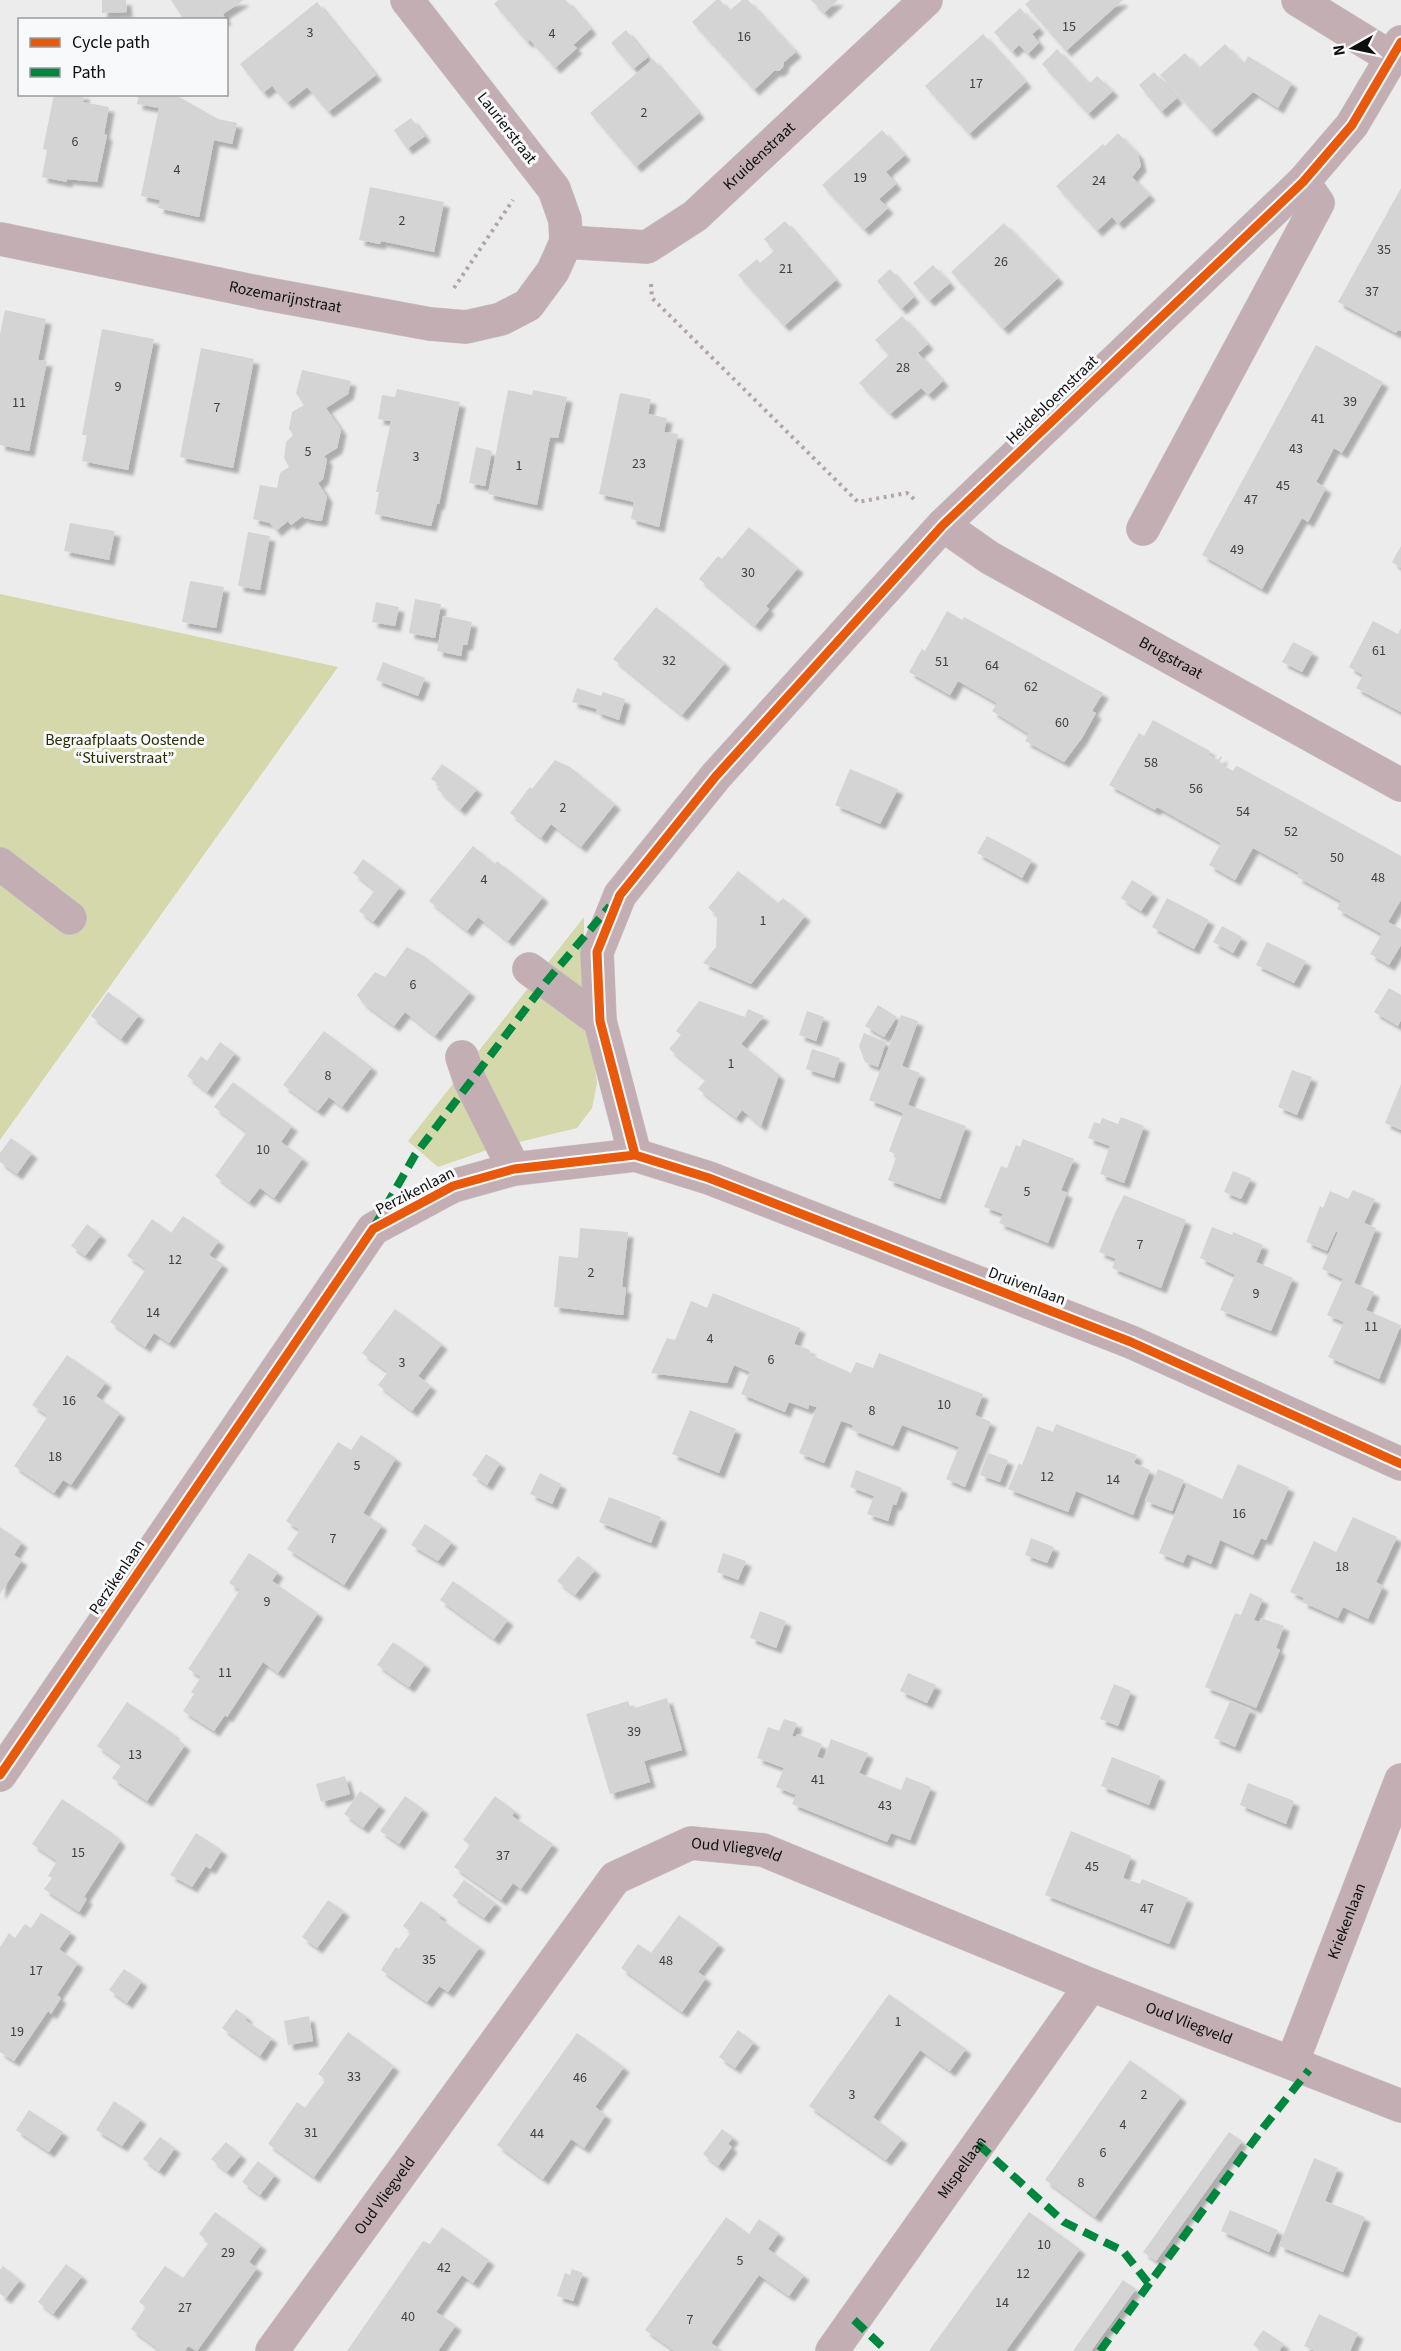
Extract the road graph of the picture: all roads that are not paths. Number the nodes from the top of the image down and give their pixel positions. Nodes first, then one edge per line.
1 (407, 0) edge
2 (926, 0) edge
3 (1298, 0) edge
4 (1397, 50) edge
5 (1303, 182) junction
6 (0, 239) edge
7 (559, 257) junction
8 (943, 525) junction
9 (1143, 529) dead end
10 (1401, 785) edge
11 (0, 864) edge
12 (70, 918) dead end
13 (529, 969) dead end
14 (600, 1021) junction
15 (462, 1057) dead end
16 (635, 1155) junction
17 (513, 1169) junction
18 (1401, 1464) edge
19 (0, 1774) edge
20 (1401, 1780) edge
21 (1091, 1985) junction
22 (1292, 2063) junction
23 (1401, 2106) edge
24 (272, 2351) edge
25 (832, 2351) edge

1 - 7 street, Laurierstraat
2 - 7 street, Kruidenstraat
3 - 4 street
4 - 5 street, Heidebloemstraat
5 - 8 street, Heidebloemstraat
5 - 9 street
6 - 7 street, Rozemarijnstraat
8 - 10 street, Brugstraat
8 - 14 street, Heidebloemstraat
11 - 12 street
13 - 14 street
14 - 16 street
15 - 17 street
16 - 17 street, Perzikenlaan
16 - 18 street, Druivenlaan
17 - 19 street, Perzikenlaan
20 - 22 street, Kriekenlaan
21 - 22 street, Oud Vliegveld
21 - 24 street, Oud Vliegveld
21 - 25 street, Mispellaan
22 - 23 street, Oud Vliegveld

